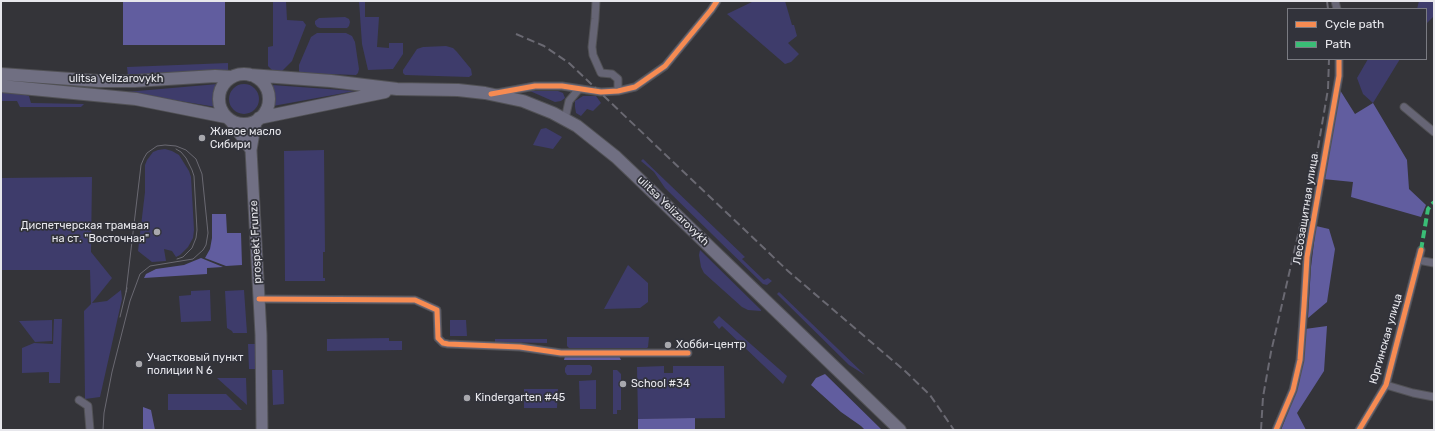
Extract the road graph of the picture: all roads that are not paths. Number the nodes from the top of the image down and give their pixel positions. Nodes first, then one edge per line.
1 (596, 1) edge
2 (717, 1) edge
3 (1339, 60) edge
4 (1, 74) edge
5 (250, 75) junction
6 (232, 77) junction
7 (1, 86) edge
8 (397, 89) junction
9 (579, 89) junction
10 (618, 91) junction
11 (491, 94) junction
12 (1404, 107) dead end
13 (228, 118) junction
14 (258, 119) junction
15 (565, 119) junction
16 (1434, 132) edge
17 (251, 150) junction
18 (1421, 250) dead end
19 (1418, 260) junction
20 (1434, 263) edge
21 (259, 299) junction
22 (688, 353) dead end
23 (1386, 385) junction
24 (1434, 397) edge
25 (79, 400) dead end
26 (90, 430) edge
27 (262, 430) edge
28 (900, 430) edge
29 (1276, 430) edge
30 (1359, 430) edge

1 - 10 street
2 - 10 street
3 - 29 street, Лесозащитная улица
4 - 6 main road, ulitsa Yelizarovykh
5 - 6 main road
5 - 8 main road, ulitsa Yelizarovykh
5 - 14 main road
6 - 13 main road
7 - 13 main road, ulitsa Yelizarovykh
8 - 11 main road, ulitsa Yelizarovykh
8 - 14 main road, ulitsa Yelizarovykh
9 - 10 street
9 - 11 street
9 - 15 street
11 - 15 main road, ulitsa Yelizarovykh
12 - 16 street
13 - 14 main road
13 - 17 main road
14 - 17 main road, prospekt Frunze
15 - 28 main road, ulitsa Yelizarovykh
17 - 21 main road, prospekt Frunze
18 - 19 street, Юргинская улица
19 - 20 street
19 - 23 street, Юргинская улица
21 - 22 street
21 - 27 main road, prospekt Frunze
23 - 24 street
23 - 30 street, Юргинская улица
25 - 26 street

